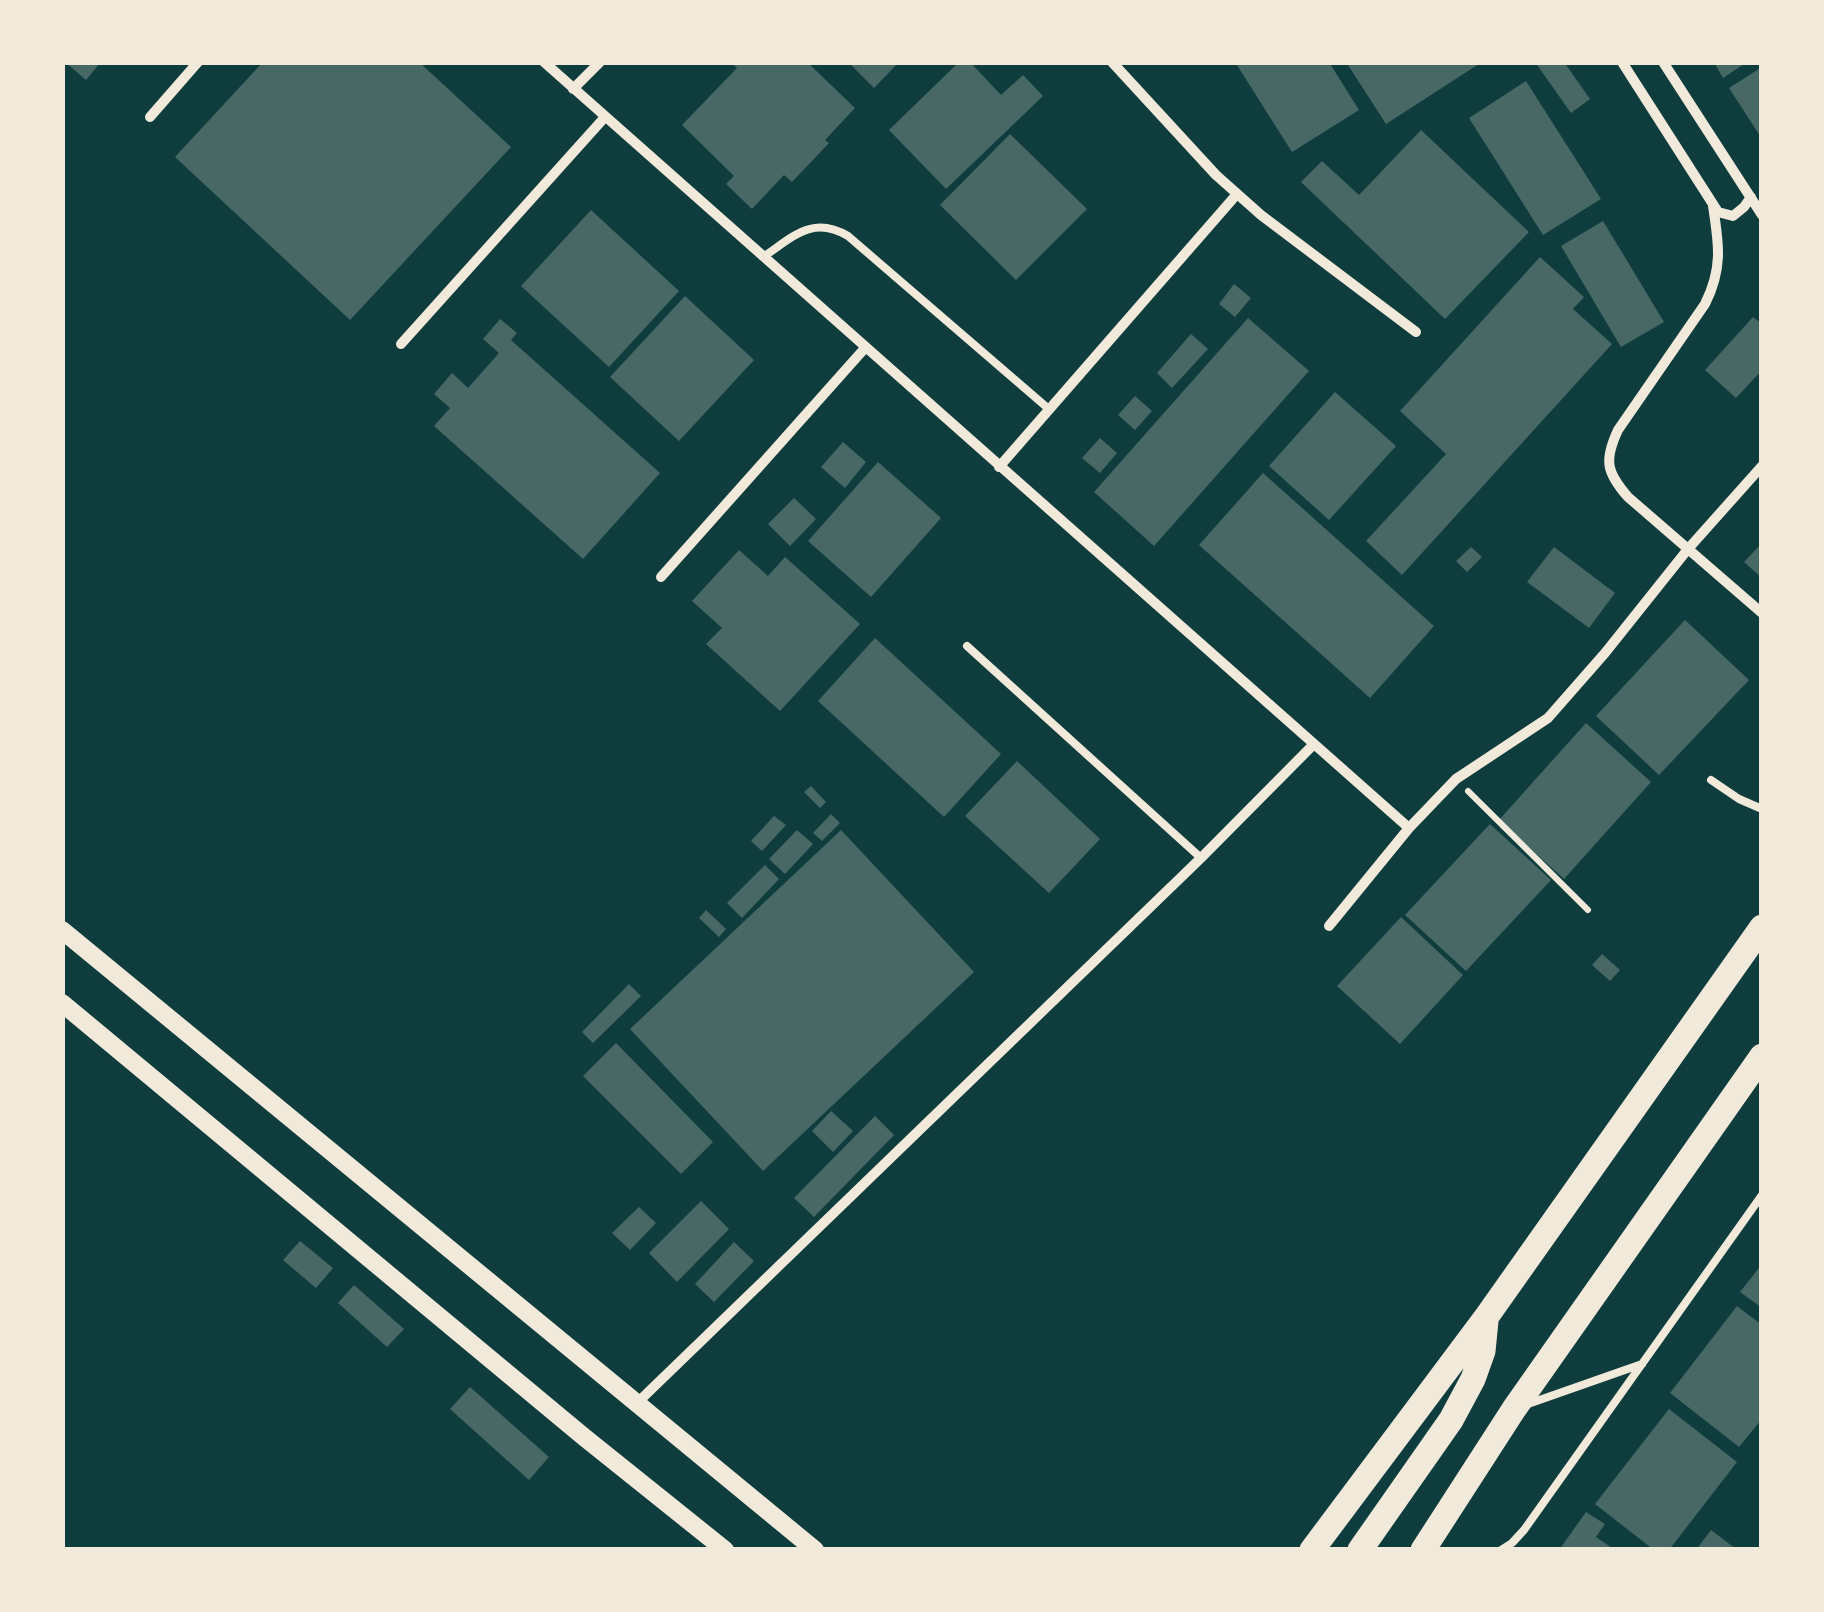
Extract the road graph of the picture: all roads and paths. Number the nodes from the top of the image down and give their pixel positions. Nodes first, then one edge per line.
1 (198, 62) edge
2 (544, 62) edge
3 (600, 62) edge
4 (1112, 62) edge
5 (1622, 62) edge
6 (1663, 62) edge
7 (573, 89) junction
8 (150, 117) dead end
9 (605, 117) junction
10 (1238, 194) junction
11 (1751, 197) junction
12 (1712, 206) junction
13 (1762, 215) edge
14 (763, 256) junction
15 (1416, 332) dead end
16 (401, 344) dead end
17 (865, 348) junction
18 (1050, 410) junction
19 (1762, 466) edge
20 (1000, 467) junction
21 (1688, 549) junction
22 (661, 576) dead end
23 (1762, 613) edge
24 (968, 646) dead end
25 (1313, 744) junction
26 (1456, 780) junction
27 (1712, 780) dead end
28 (1762, 809) edge
29 (1409, 828) junction
30 (1202, 858) junction
31 (1588, 910) dead end
32 (1329, 926) dead end
33 (1762, 927) edge
34 (62, 930) edge
35 (62, 1003) edge
36 (1762, 1056) edge
37 (1762, 1195) edge
38 (1487, 1316) junction
39 (1644, 1364) junction
40 (636, 1404) junction
41 (1514, 1408) junction
42 (725, 1550) edge
43 (815, 1550) edge
44 (1312, 1550) edge
45 (1360, 1550) edge
46 (1423, 1550) edge
47 (1502, 1550) edge

1 - 8 street
2 - 7 street
3 - 7 street
4 - 10 street
5 - 12 street
6 - 11 street
7 - 9 street
9 - 14 street
9 - 16 street
10 - 15 street
10 - 18 street
11 - 12 street
11 - 13 street
12 - 21 street
14 - 17 street
14 - 18 lane
17 - 20 street
17 - 22 street
18 - 20 street
19 - 21 street
20 - 25 street
21 - 23 street
21 - 26 street
24 - 30 lane
25 - 29 street
25 - 30 street
26 - 29 street
26 - 31 path
27 - 28 lane
29 - 32 street
30 - 40 street
33 - 38 main road
34 - 40 street
35 - 42 street
36 - 41 main road
37 - 39 lane
38 - 44 main road
38 - 45 main road
39 - 41 lane
39 - 47 lane
40 - 43 street
41 - 46 main road

